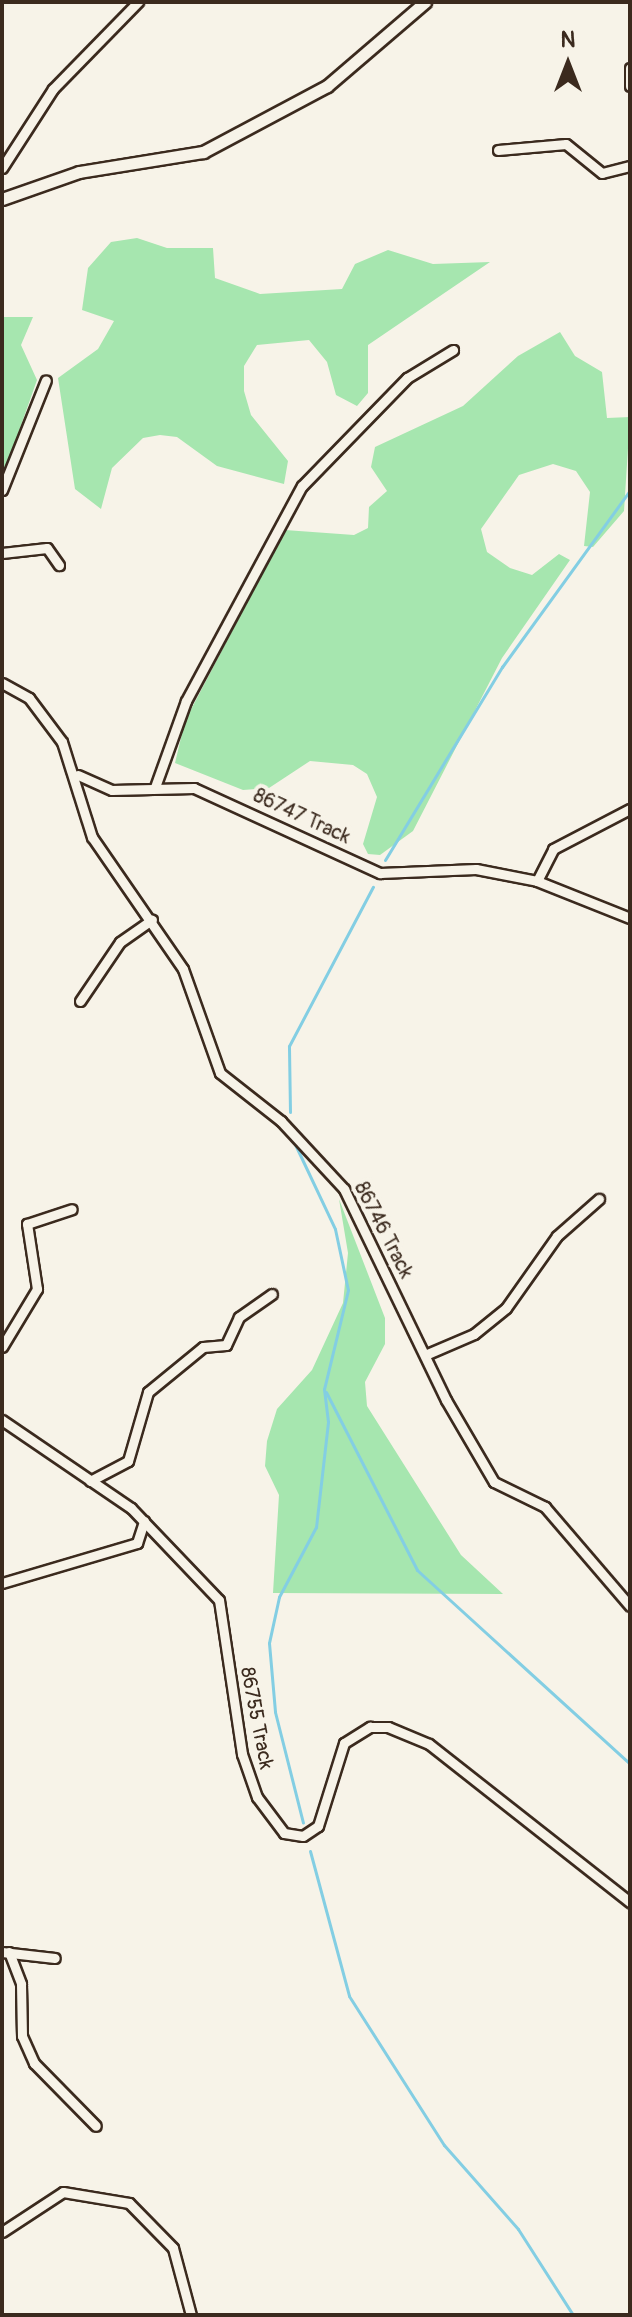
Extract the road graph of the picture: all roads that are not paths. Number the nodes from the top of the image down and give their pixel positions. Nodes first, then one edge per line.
1 (138, 2) edge
2 (425, 2) edge
3 (630, 68) edge
4 (630, 86) edge
5 (498, 150) dead end
6 (630, 166) edge
7 (2, 168) edge
8 (2, 199) edge
9 (453, 350) dead end
10 (46, 380) dead end
11 (2, 490) edge
12 (2, 553) edge
13 (59, 565) dead end
14 (2, 683) edge
15 (78, 775) junction
16 (155, 787) junction
17 (630, 809) edge
18 (537, 881) junction
19 (630, 918) edge
20 (152, 920) junction
21 (80, 1001) dead end
22 (599, 1199) dead end
23 (72, 1209) dead end
24 (272, 1294) dead end
25 (2, 1347) edge
26 (425, 1355) junction
27 (2, 1420) edge
28 (90, 1481) junction
29 (144, 1521) junction
30 (2, 1583) edge
31 (630, 1606) edge
32 (630, 1902) edge
33 (6, 1952) edge
34 (55, 1958) dead end
35 (96, 2126) dead end
36 (2, 2232) edge
37 (191, 2315) edge

1 - 7 street
2 - 8 street
3 - 4 street
5 - 6 street
9 - 16 street
10 - 11 street
12 - 13 street
14 - 15 street
15 - 16 street, 86747 Track
15 - 20 street, 86746 Track
16 - 18 street, 86747 Track
17 - 18 street
18 - 19 street, 86747 Track
20 - 21 street
20 - 26 street, 86746 Track
22 - 26 street
23 - 25 street
24 - 28 street
26 - 31 street, 86746 Track
27 - 28 street, 86755 Track
28 - 29 street, 86755 Track
29 - 30 street
29 - 32 street, 86755 Track
33 - 34 street
33 - 35 street
36 - 37 street

